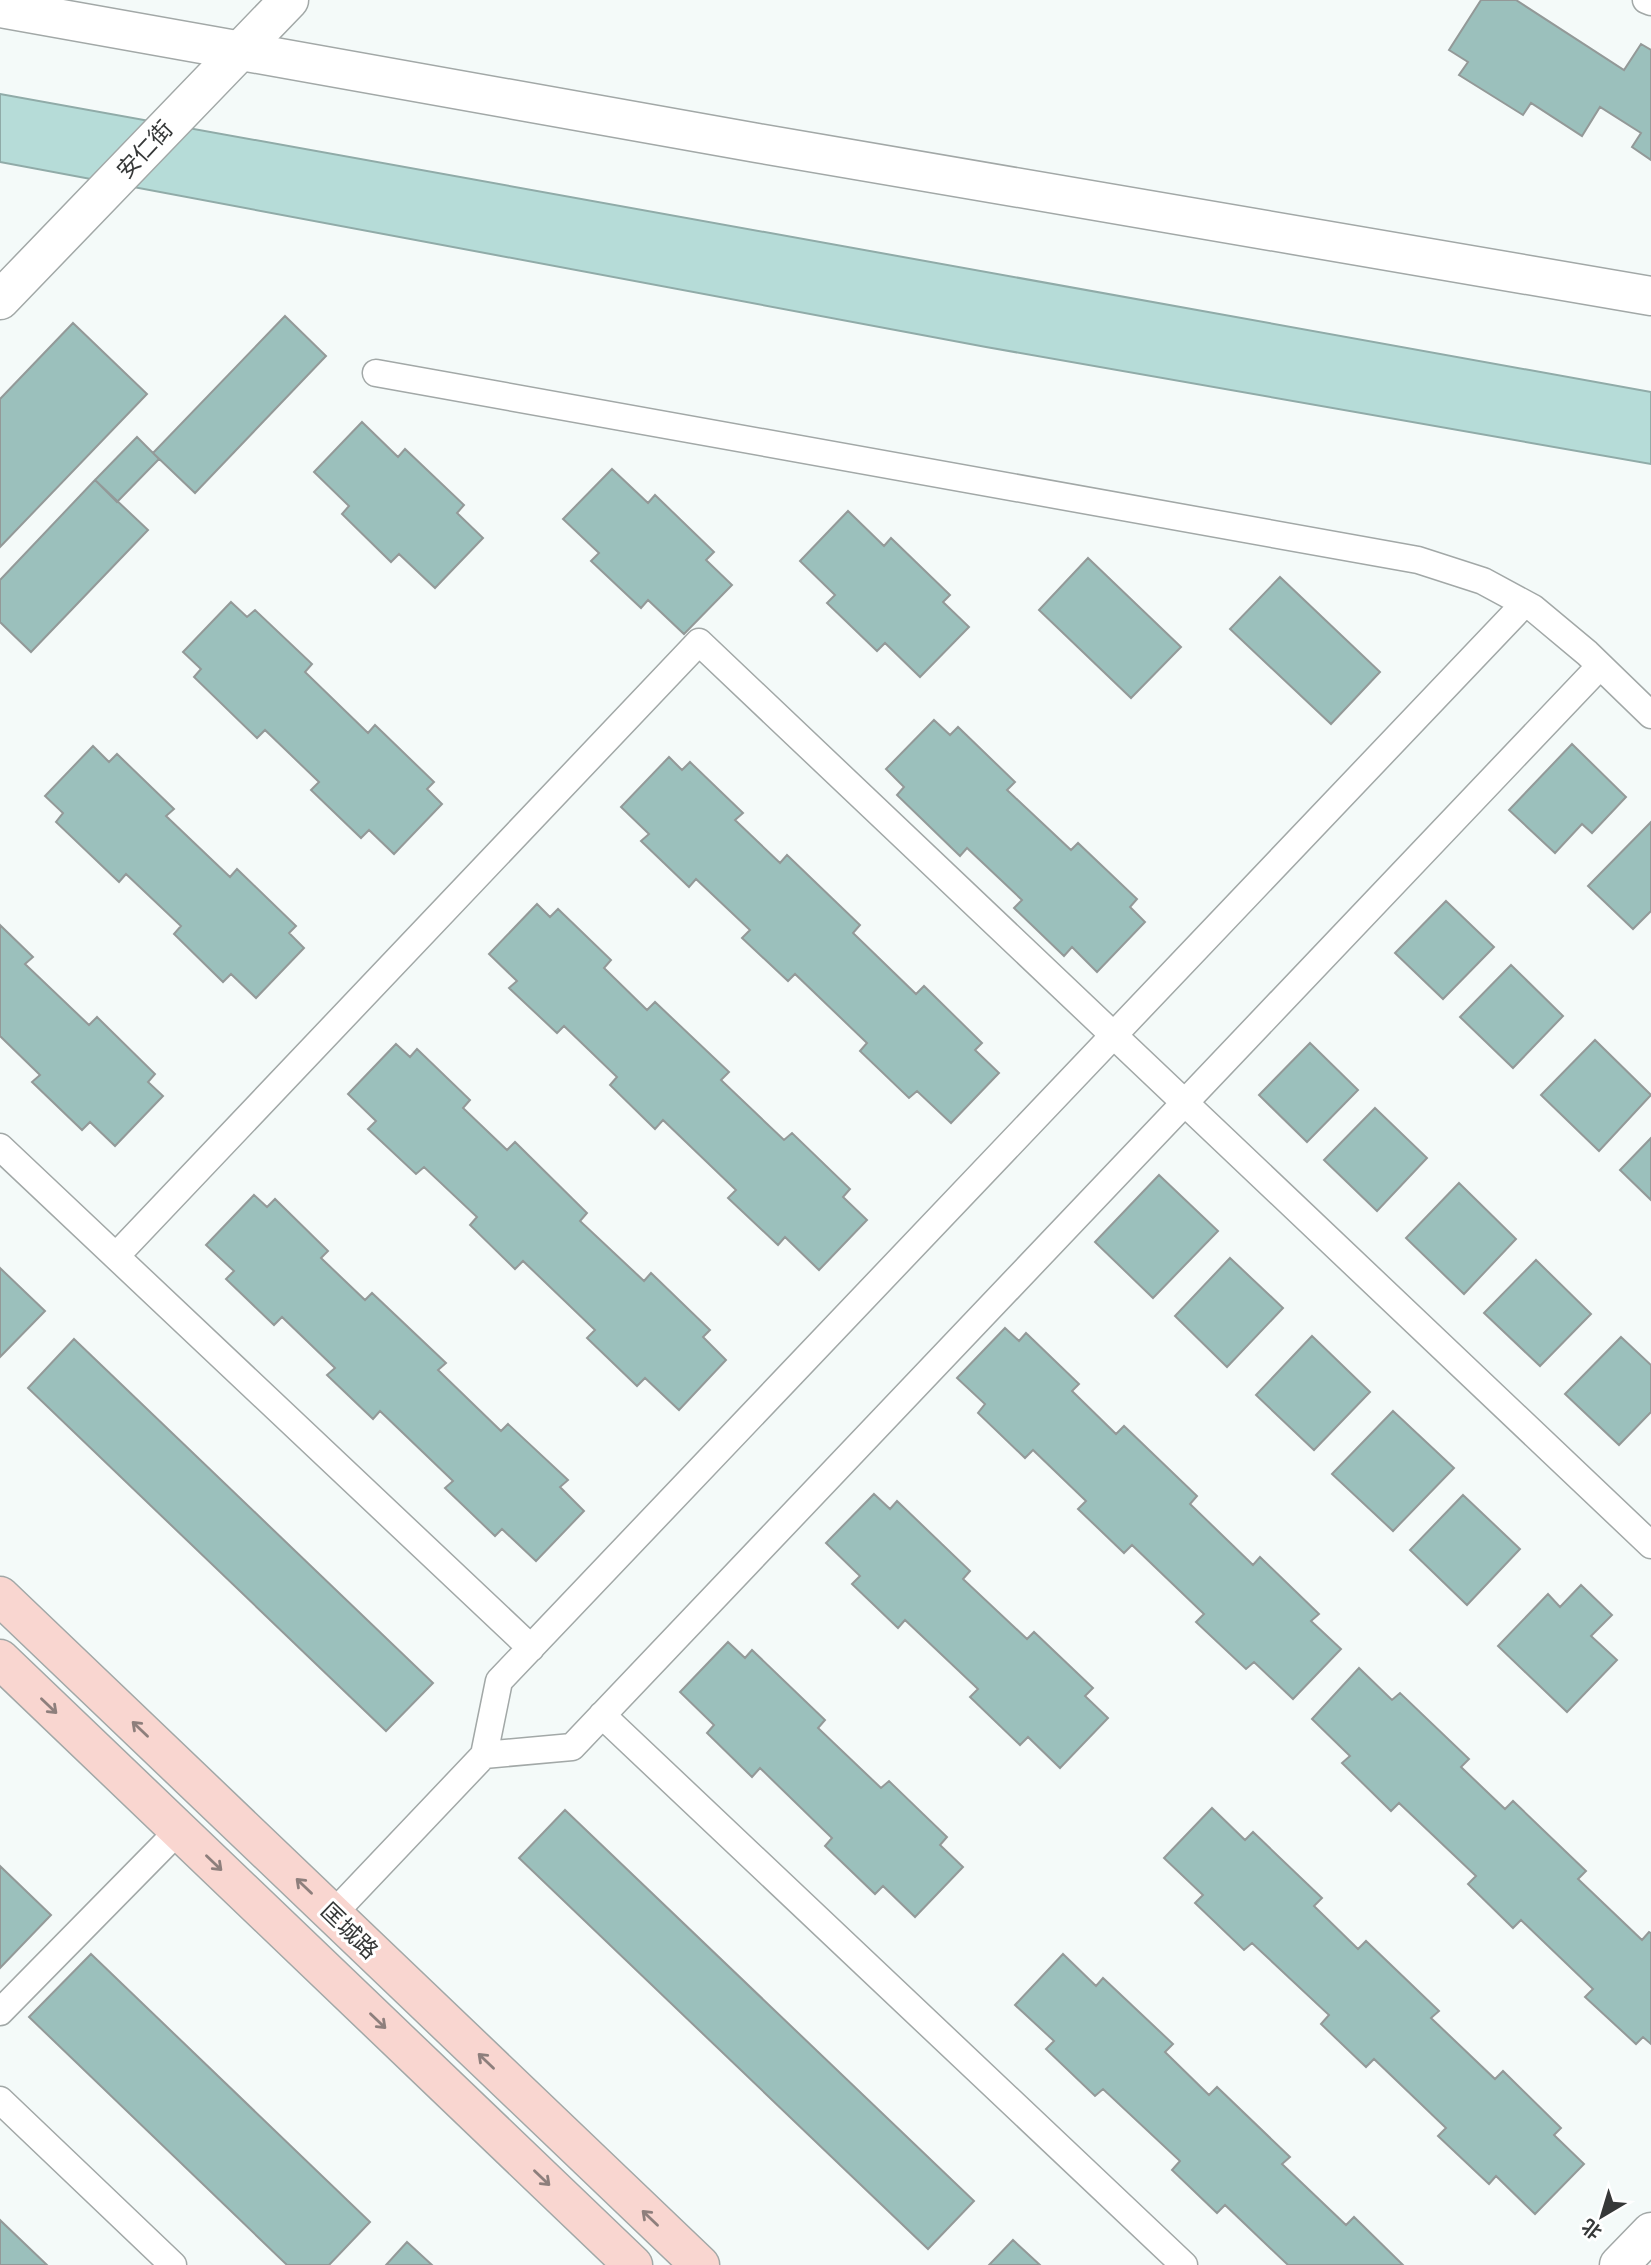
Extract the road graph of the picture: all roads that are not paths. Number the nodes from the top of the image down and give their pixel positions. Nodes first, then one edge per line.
1 (289, 0) edge
2 (0, 8) edge
3 (240, 51) junction
4 (1651, 296) edge
5 (0, 300) edge
6 (376, 373) dead end
7 (1524, 604) junction
8 (1600, 666) junction
9 (1651, 715) edge
10 (1114, 1035) junction
11 (1184, 1102) junction
12 (0, 1147) edge
13 (116, 1256) junction
14 (1651, 1545) edge
15 (0, 1596) edge
16 (531, 1648) junction
17 (0, 1659) edge
18 (602, 1715) junction
19 (484, 1755) junction
20 (179, 1830) junction
21 (333, 1914) junction
22 (0, 2012) edge
23 (0, 2099) edge
24 (1651, 2232) edge
25 (173, 2265) edge
26 (633, 2265) edge
27 (700, 2265) edge
28 (1184, 2265) edge
29 (1619, 2265) edge

1 - 3 street, 安仁街
2 - 3 street
3 - 4 street
3 - 5 street, 安仁街
6 - 7 lane
7 - 8 lane
7 - 10 lane
8 - 9 lane
8 - 11 lane
10 - 11 lane
10 - 13 lane
10 - 16 lane
11 - 14 lane
11 - 18 lane
12 - 13 lane
13 - 16 lane
21 -> 15 main road, 匡城路
16 - 19 lane
17 -> 20 main road, 匡城路
18 - 19 lane
18 - 28 lane
19 - 21 lane
20 - 22 lane
20 -> 26 main road, 匡城路
27 -> 21 main road, 匡城路
23 - 25 lane
24 - 29 street

